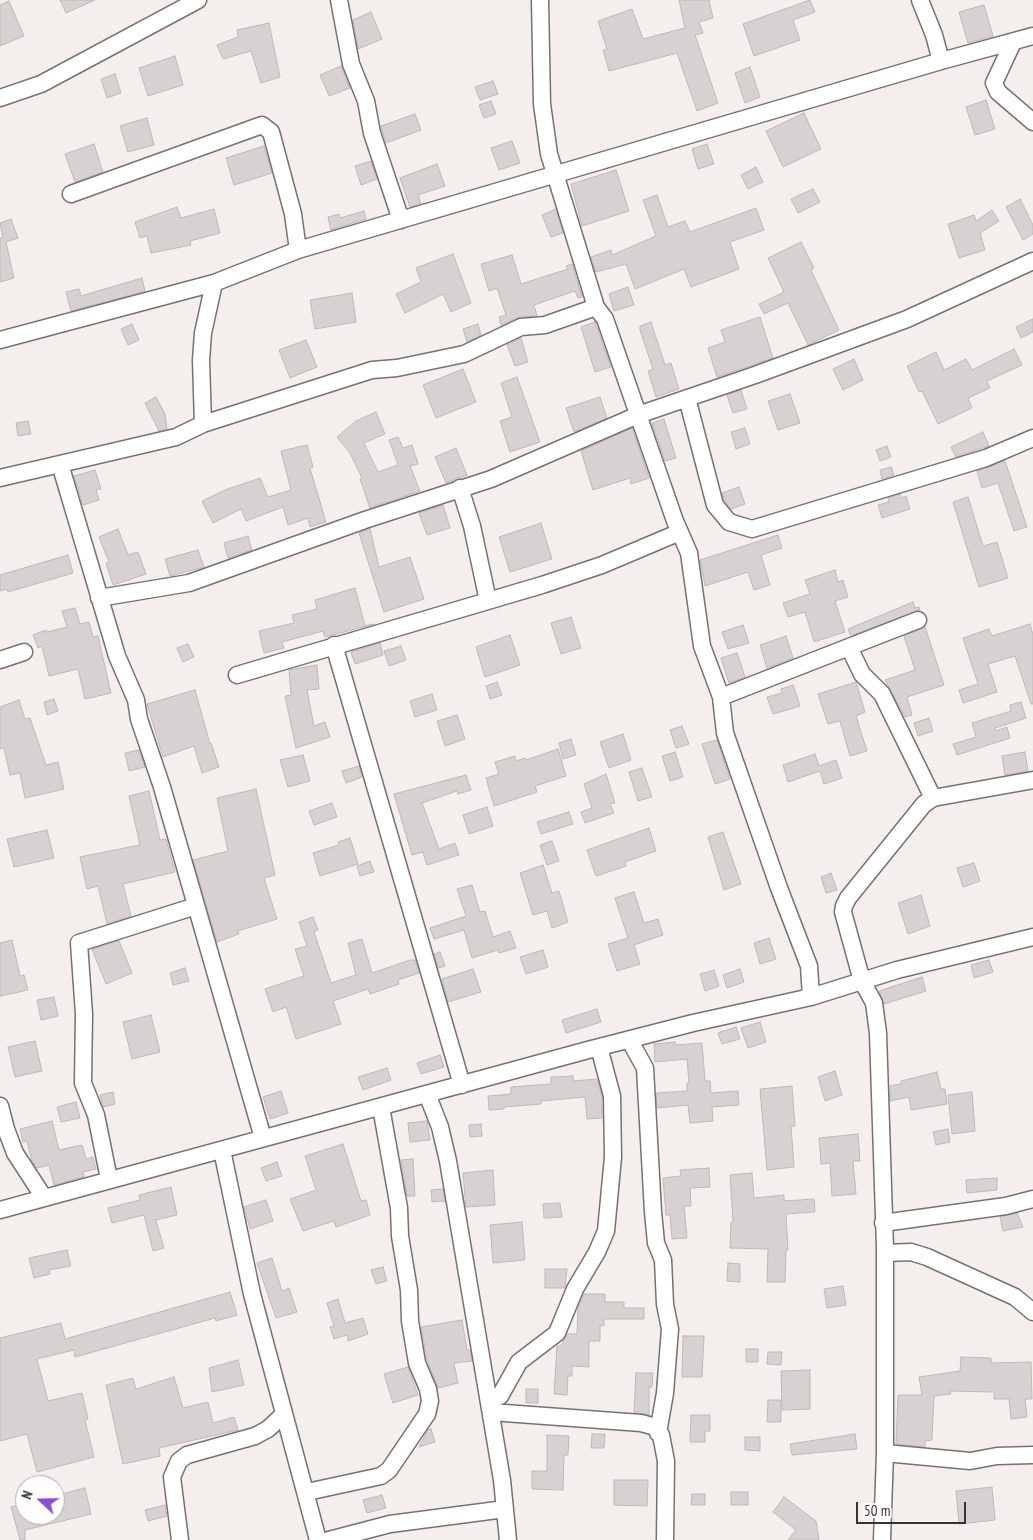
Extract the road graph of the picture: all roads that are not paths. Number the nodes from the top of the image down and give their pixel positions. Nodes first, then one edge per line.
1 (198, 0) edge
2 (339, 0) edge
3 (540, 0) edge
4 (920, 0) edge
5 (1033, 36) edge
6 (1013, 42) junction
7 (941, 61) junction
8 (0, 98) edge
9 (1033, 122) edge
10 (556, 176) junction
11 (71, 194) dead end
12 (401, 220) junction
13 (298, 250) junction
14 (1033, 262) edge
15 (214, 283) junction
16 (596, 307) junction
17 (0, 340) edge
18 (687, 398) junction
19 (638, 415) junction
20 (203, 424) junction
21 (1033, 438) edge
22 (60, 464) junction
23 (0, 478) edge
24 (460, 488) junction
25 (680, 532) junction
26 (99, 598) junction
27 (488, 601) junction
28 (918, 620) dead end
29 (334, 646) junction
30 (849, 647) junction
31 (24, 652) dead end
32 (0, 660) edge
33 (237, 674) dead end
34 (721, 697) junction
35 (1033, 780) edge
36 (933, 798) junction
37 (196, 906) junction
38 (1033, 936) edge
39 (862, 981) junction
40 (811, 997) junction
41 (630, 1041) junction
42 (600, 1047) junction
43 (462, 1085) junction
44 (427, 1094) junction
45 (0, 1106) edge
46 (380, 1108) junction
47 (263, 1138) junction
48 (222, 1150) junction
49 (109, 1179) junction
50 (43, 1196) junction
51 (1033, 1199) edge
52 (0, 1210) edge
53 (883, 1223) junction
54 (885, 1252) junction
55 (1033, 1312) edge
56 (490, 1406) junction
57 (283, 1415) junction
58 (658, 1433) junction
59 (885, 1452) junction
60 (1033, 1455) edge
61 (307, 1492) junction
62 (505, 1509) junction
63 (180, 1540) edge
64 (318, 1540) edge
65 (329, 1540) edge
66 (508, 1540) edge
67 (665, 1540) edge
68 (882, 1540) edge

1 - 8 street
2 - 12 street
3 - 10 street
4 - 7 street
5 - 6 street
6 - 7 street
6 - 9 street
7 - 10 street
10 - 12 street
10 - 16 street
11 - 13 street
12 - 13 street
13 - 15 street
14 - 18 street
15 - 17 street
15 - 20 street
16 - 19 street
16 - 20 street
18 - 19 street
18 - 21 street
19 - 24 street
19 - 25 street
20 - 22 street
22 - 23 street
22 - 26 street
24 - 26 street
24 - 27 street
25 - 27 street
25 - 34 street
26 - 37 street
27 - 29 street
28 - 30 street
29 - 33 street
29 - 43 street
30 - 34 street
30 - 36 street
31 - 32 street
34 - 40 street
35 - 36 street
36 - 39 street
37 - 47 street
37 - 49 street
38 - 39 street
39 - 40 street
39 - 53 street
40 - 41 street
41 - 42 street
41 - 58 street
42 - 43 street
42 - 56 street
43 - 44 street
44 - 46 street
44 - 56 street
45 - 50 street
46 - 47 street
46 - 61 street
47 - 48 street
48 - 49 street
48 - 57 street
49 - 50 street
50 - 52 street
51 - 53 street
53 - 54 street
54 - 55 street
54 - 59 street
56 - 58 street
56 - 62 street
57 - 61 street
57 - 63 street
58 - 67 street
59 - 60 street
59 - 68 street
61 - 64 street
62 - 65 street
62 - 66 street

